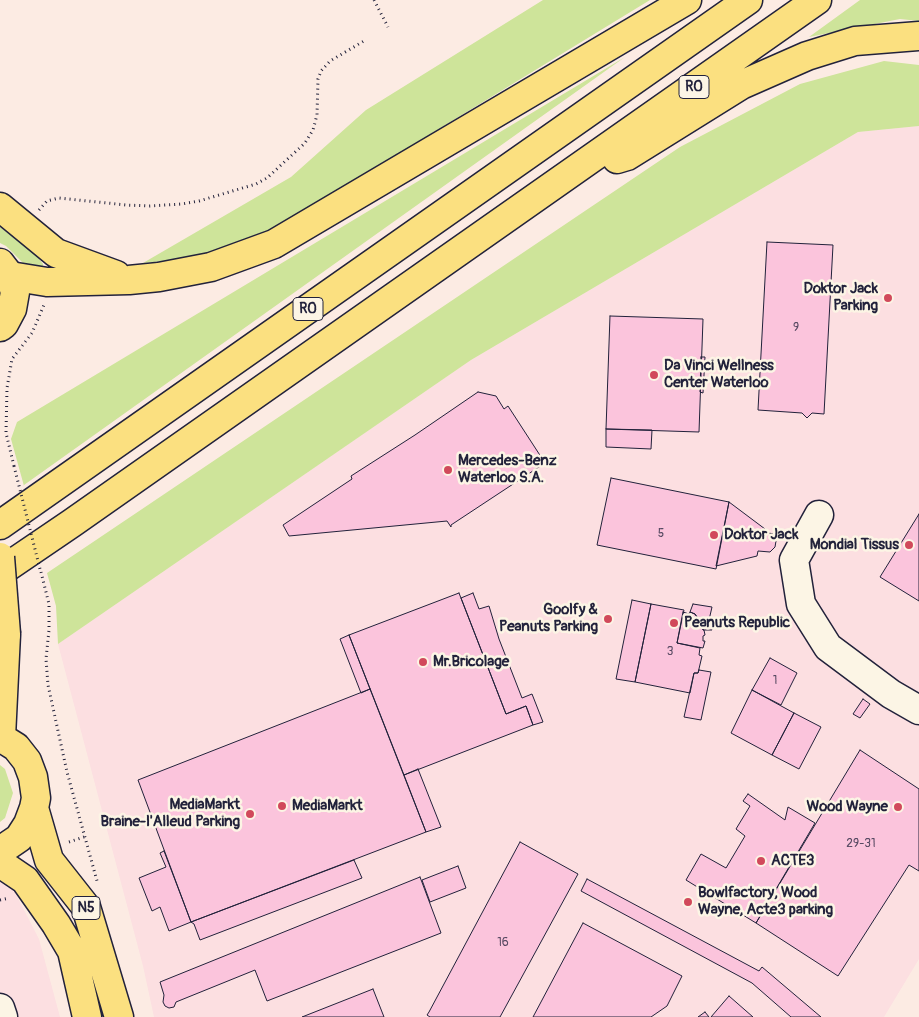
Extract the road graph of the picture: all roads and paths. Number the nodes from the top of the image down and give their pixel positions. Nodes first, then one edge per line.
1 (374, 0) edge
2 (687, 0) edge
3 (748, 0) edge
4 (817, 0) edge
5 (388, 27) dead end
6 (919, 36) edge
7 (364, 41) dead end
8 (572, 173) junction
9 (0, 207) edge
10 (25, 228) junction
11 (5, 270) edge
12 (129, 280) junction
13 (47, 282) junction
14 (1, 330) edge
15 (819, 515) dead end
16 (0, 525) edge
17 (0, 558) edge
18 (0, 572) edge
19 (919, 710) edge
20 (1, 737) edge
21 (34, 808) junction
22 (0, 851) edge
23 (0, 863) edge
24 (98, 884) dead end
25 (0, 1008) edge
26 (3, 1017) edge
27 (87, 1017) edge
28 (119, 1017) edge

1 - 5 path
2 - 12 main road
3 - 16 main road, R0
4 - 8 main road, R0
6 - 8 main road
7 - 10 path
8 - 18 main road, R0
9 - 10 main road
10 - 12 main road
11 - 13 main road
11 - 14 main road
12 - 13 main road
13 - 24 path, bridge
15 - 19 street
17 - 20 main road, N5, bridge
20 - 21 main road, N5
21 - 22 main road, N5
21 - 28 main road, N5
23 - 27 main road, N5
25 - 26 street

